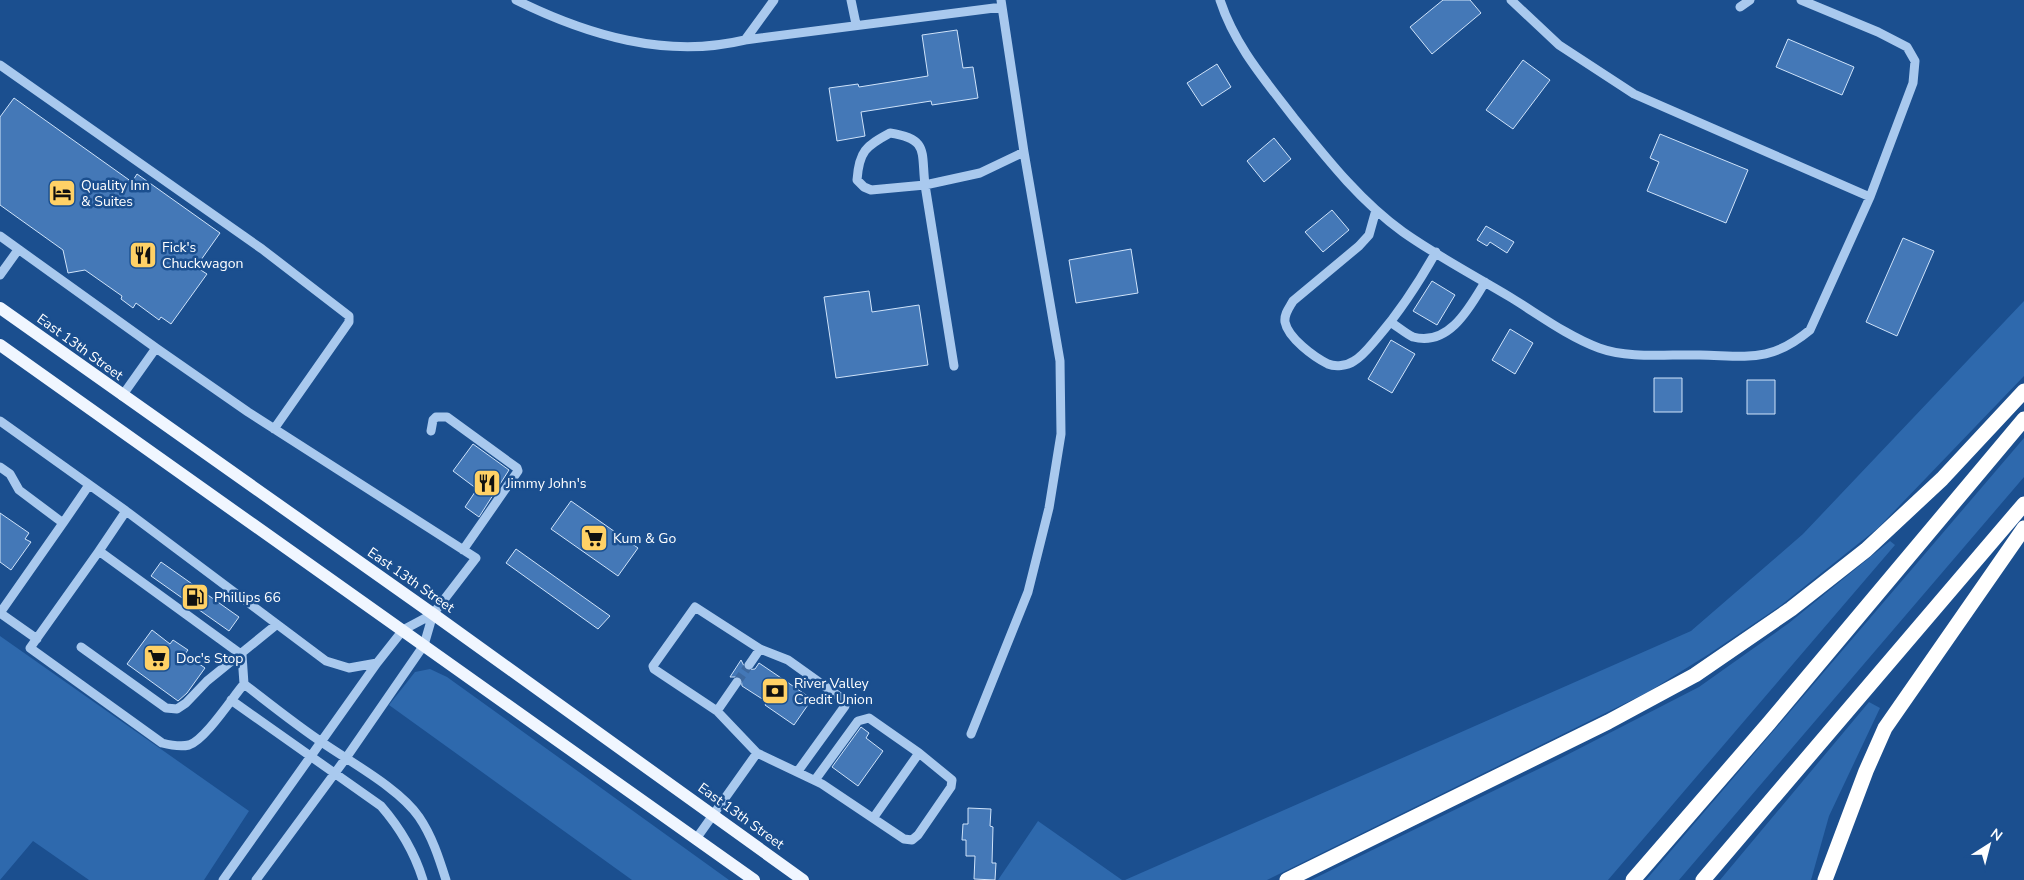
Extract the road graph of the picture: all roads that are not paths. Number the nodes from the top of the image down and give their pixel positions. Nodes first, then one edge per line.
1 (516, 0) edge
2 (774, 0) edge
3 (851, 0) edge
4 (1220, 0) edge
5 (1511, 0) edge
6 (1750, 0) edge
7 (1801, 0) edge
8 (1001, 3) edge
9 (1740, 7) dead end
10 (856, 24) junction
11 (745, 40) junction
12 (0, 65) edge
13 (1024, 152) junction
14 (925, 185) junction
15 (1870, 197) junction
16 (1376, 210) junction
17 (0, 236) edge
18 (18, 250) junction
19 (1436, 252) junction
20 (0, 275) edge
21 (1485, 282) junction
22 (0, 308) edge
23 (1390, 322) junction
24 (0, 345) edge
25 (156, 348) junction
26 (954, 366) dead end
27 (2024, 391) edge
28 (122, 396) junction
29 (2024, 419) edge
30 (0, 421) edge
31 (274, 429) junction
32 (431, 431) dead end
33 (0, 467) edge
34 (90, 484) junction
35 (2024, 504) edge
36 (126, 511) junction
37 (63, 523) junction
38 (2024, 528) edge
39 (463, 550) junction
40 (99, 551) junction
41 (0, 613) edge
42 (433, 614) junction
43 (276, 625) junction
44 (404, 630) junction
45 (37, 639) junction
46 (424, 645) junction
47 (81, 647) dead end
48 (760, 649) junction
49 (242, 655) junction
50 (377, 663) junction
51 (749, 665) tunnel mouth
52 (737, 682) tunnel mouth
53 (244, 684) junction
54 (231, 700) junction
55 (717, 712) junction
56 (971, 734) dead end
57 (321, 742) junction
58 (756, 753) junction
59 (920, 753) junction
60 (311, 756) junction
61 (346, 758) junction
62 (798, 771) junction
63 (335, 773) junction
64 (815, 780) junction
65 (713, 815) junction
66 (874, 817) junction
67 (696, 839) junction
68 (223, 880) edge
69 (256, 880) edge
70 (423, 880) edge
71 (446, 880) edge
72 (754, 880) edge
73 (804, 880) edge
74 (1287, 880) edge
75 (1633, 880) edge
76 (1703, 880) edge
77 (1825, 880) edge

1 - 11 lane
2 - 11 lane
3 - 10 lane
4 - 16 lane
5 - 15 lane
6 - 9 lane
7 - 15 lane
8 - 10 lane
8 - 13 lane
10 - 11 lane
12 - 31 lane
13 - 14 lane
13 - 56 lane
14 - 14 lane
14 - 26 lane
15 - 21 lane
16 - 19 lane
16 - 23 lane
17 - 18 lane
18 - 20 lane
18 - 25 lane
19 - 21 lane
19 - 23 lane
21 - 23 lane
22 - 28 main road, East 13th Street
24 - 44 main road
25 - 28 lane
25 - 31 lane
27 - 74 highway
28 - 42 main road, East 13th Street
29 - 75 highway
30 - 34 lane
31 - 39 lane
32 - 39 lane
33 - 37 lane
34 - 36 lane
34 - 37 lane
35 - 76 highway
36 - 40 lane
36 - 43 lane
37 - 41 lane
38 - 77 highway
39 - 42 lane
40 - 45 lane
40 - 49 lane
41 - 45 lane
42 - 44 lane
42 - 46 lane
42 - 65 main road, East 13th Street
43 - 49 lane
43 - 50 lane
44 - 46 main road
44 - 50 lane
45 - 54 lane
46 - 61 lane
46 - 67 main road
47 - 49 lane
48 - 51 lane
48 - 55 lane
48 - 62 lane
49 - 53 lane
50 - 57 lane
52 - 55 lane
53 - 54 lane
53 - 57 lane
54 - 60 lane
55 - 58 lane
57 - 60 lane
57 - 61 lane
58 - 62 lane
58 - 65 lane
59 - 64 lane
59 - 66 lane
59 - 66 lane
60 - 63 lane
60 - 68 lane
61 - 63 lane
61 - 71 lane
62 - 64 lane
63 - 69 lane
63 - 70 lane
64 - 66 lane
65 - 67 lane
65 - 73 main road, East 13th Street
67 - 72 main road

